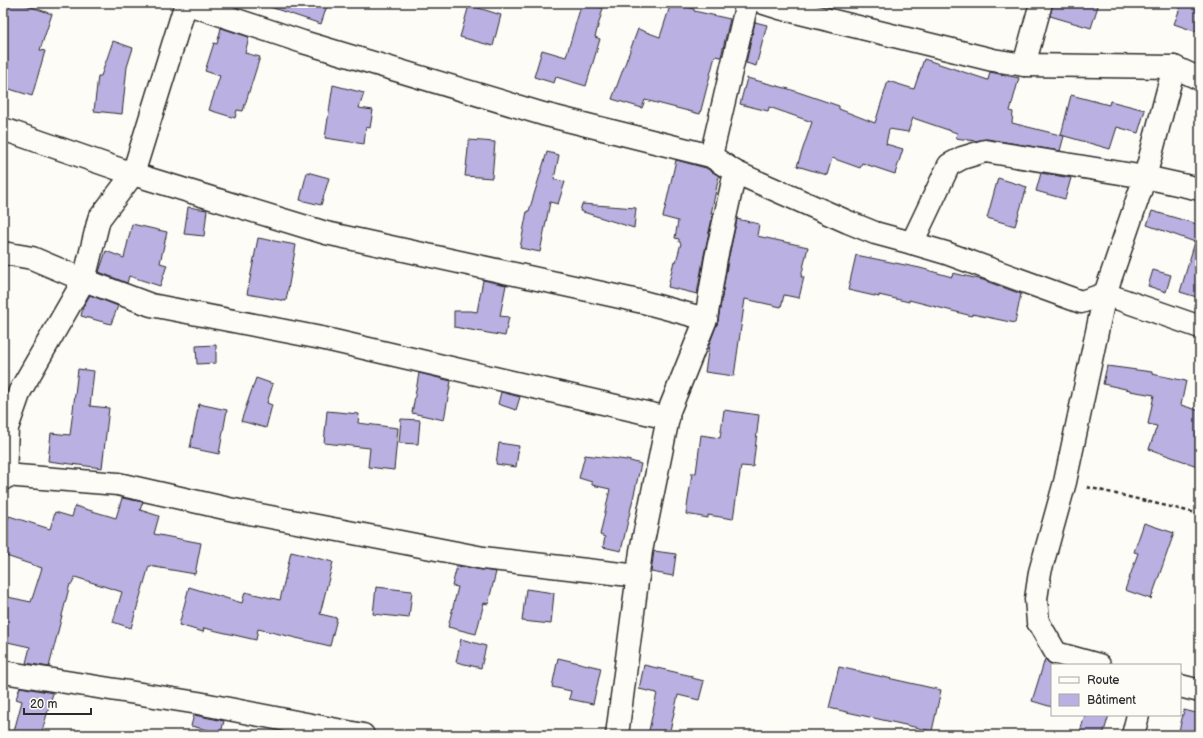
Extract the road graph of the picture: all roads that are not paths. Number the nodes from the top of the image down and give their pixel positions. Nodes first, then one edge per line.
1 (185, 3) edge
2 (747, 3) edge
3 (764, 3) edge
4 (1041, 3) edge
5 (1024, 65) junction
6 (1174, 67) junction
7 (1200, 79) edge
8 (3, 129) edge
9 (711, 156) junction
10 (735, 172) junction
11 (133, 174) junction
12 (1145, 177) junction
13 (1200, 189) edge
14 (912, 243) junction
15 (3, 253) edge
16 (84, 280) junction
17 (1105, 294) junction
18 (706, 319) junction
19 (1200, 327) edge
20 (12, 388) edge
21 (668, 418) junction
22 (4, 477) edge
23 (638, 576) junction
24 (1095, 664) edge
25 (3, 672) edge
26 (1181, 686) edge
27 (1200, 691) edge
28 (1138, 716) edge
29 (363, 735) edge
30 (617, 735) edge
31 (1133, 735) edge

1 - 9 street
1 - 11 street
2 - 9 street
3 - 5 street
4 - 5 street
5 - 6 street
6 - 7 street
6 - 12 street
8 - 11 street
9 - 10 street
10 - 14 street
10 - 18 street
11 - 16 street
11 - 18 street
12 - 13 street
12 - 14 street
12 - 17 street
14 - 17 street
15 - 16 street
16 - 20 street
16 - 21 street
17 - 19 street
17 - 24 street
18 - 21 street
20 - 22 street
21 - 23 street
22 - 23 street
23 - 30 street
25 - 29 street
26 - 27 street
28 - 31 street

